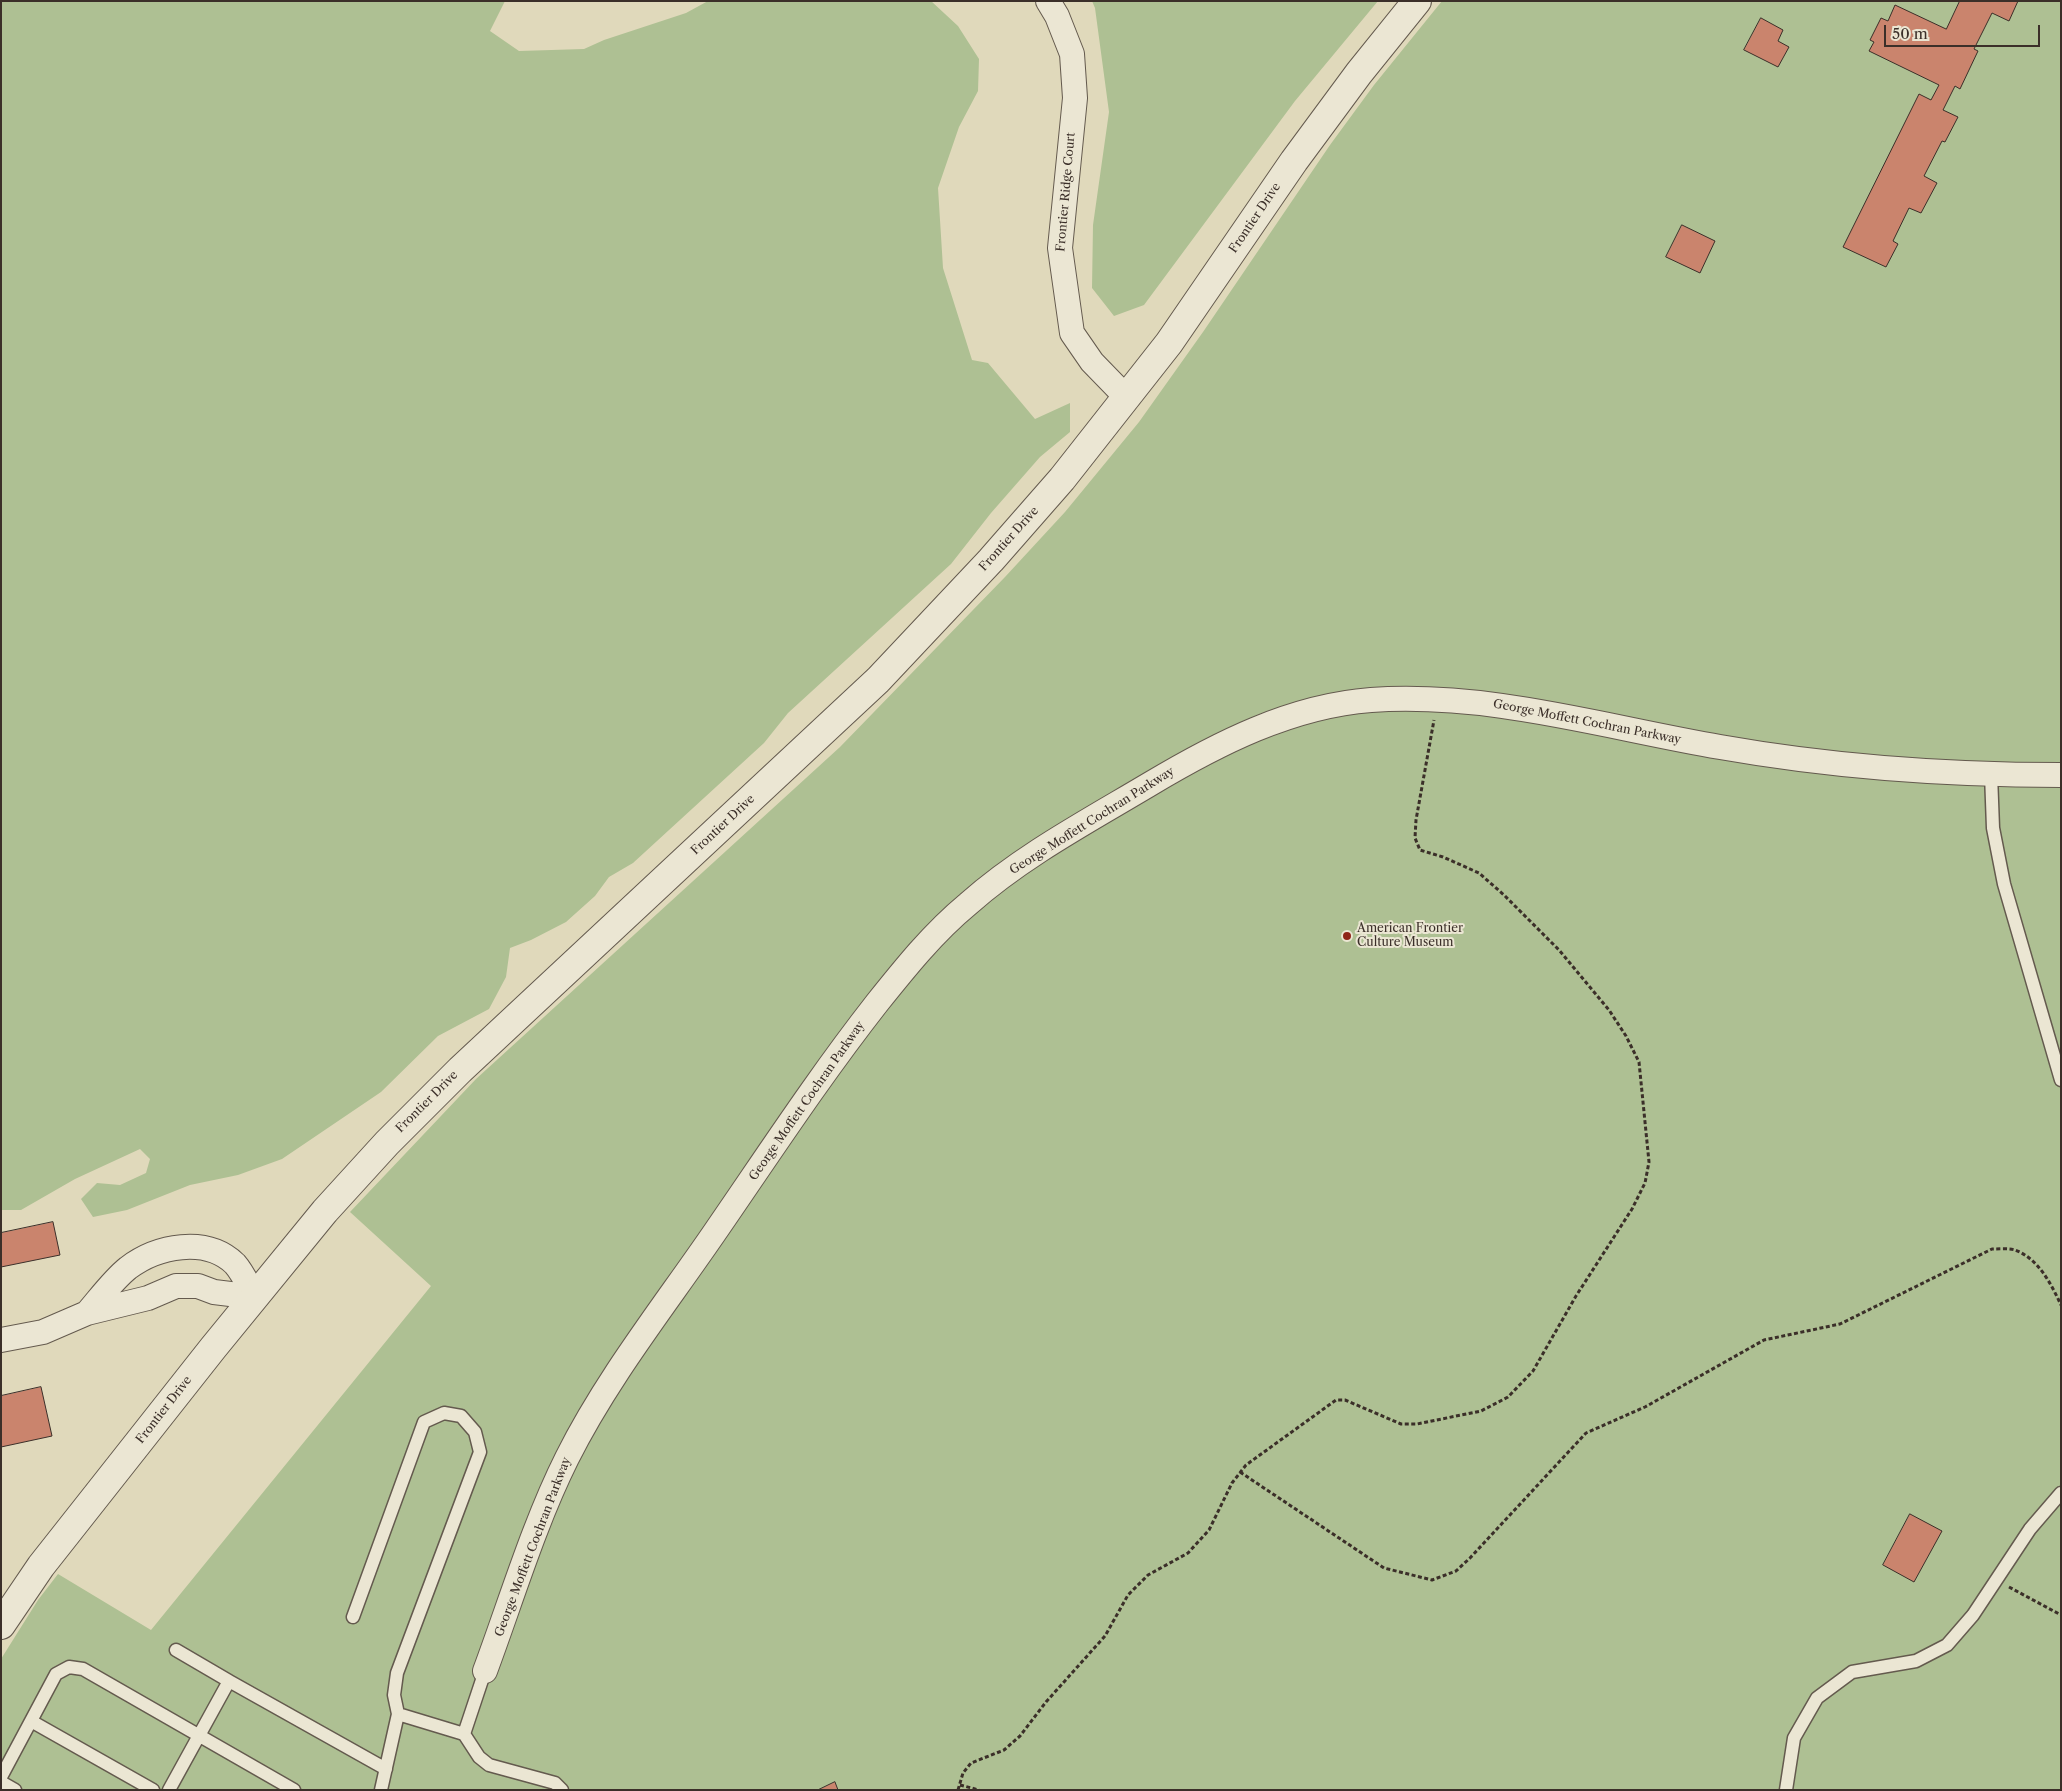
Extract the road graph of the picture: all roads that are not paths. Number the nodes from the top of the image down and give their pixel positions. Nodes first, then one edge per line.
1 (1048, 1) edge
2 (1417, 1) edge
3 (1126, 397) junction
4 (1992, 774) junction
5 (2061, 775) edge
6 (2061, 1080) edge
7 (255, 1297) junction
8 (87, 1313) junction
9 (1, 1340) edge
10 (2061, 1494) edge
11 (354, 1618) dead end
12 (1, 1625) edge
13 (176, 1650) dead end
14 (485, 1671) joint
15 (229, 1681) junction
16 (398, 1714) junction
17 (31, 1721) junction
18 (464, 1734) junction
19 (200, 1736) junction
20 (386, 1769) junction
21 (1, 1777) edge
22 (1, 1782) edge
23 (15, 1790) edge
24 (153, 1790) edge
25 (168, 1790) edge
26 (294, 1790) edge
27 (381, 1790) edge
28 (562, 1790) edge
29 (1786, 1790) edge

1 - 3 street, Frontier Ridge Court
2 - 3 street, Frontier Drive
3 - 7 street, Frontier Drive
4 - 5 street, George Moffett Cochran Parkway
4 - 6 lane
4 - 14 street, George Moffett Cochran Parkway
7 - 8 street
7 - 8 street
7 - 12 street, Frontier Drive
8 - 9 street
10 - 29 lane
11 - 16 lane
13 - 15 lane
14 - 18 lane
15 - 19 lane
15 - 20 lane
16 - 18 lane
16 - 20 lane
17 - 19 lane
17 - 21 lane
17 - 24 lane
18 - 28 lane
19 - 25 lane
19 - 26 lane
20 - 27 lane
22 - 23 lane

